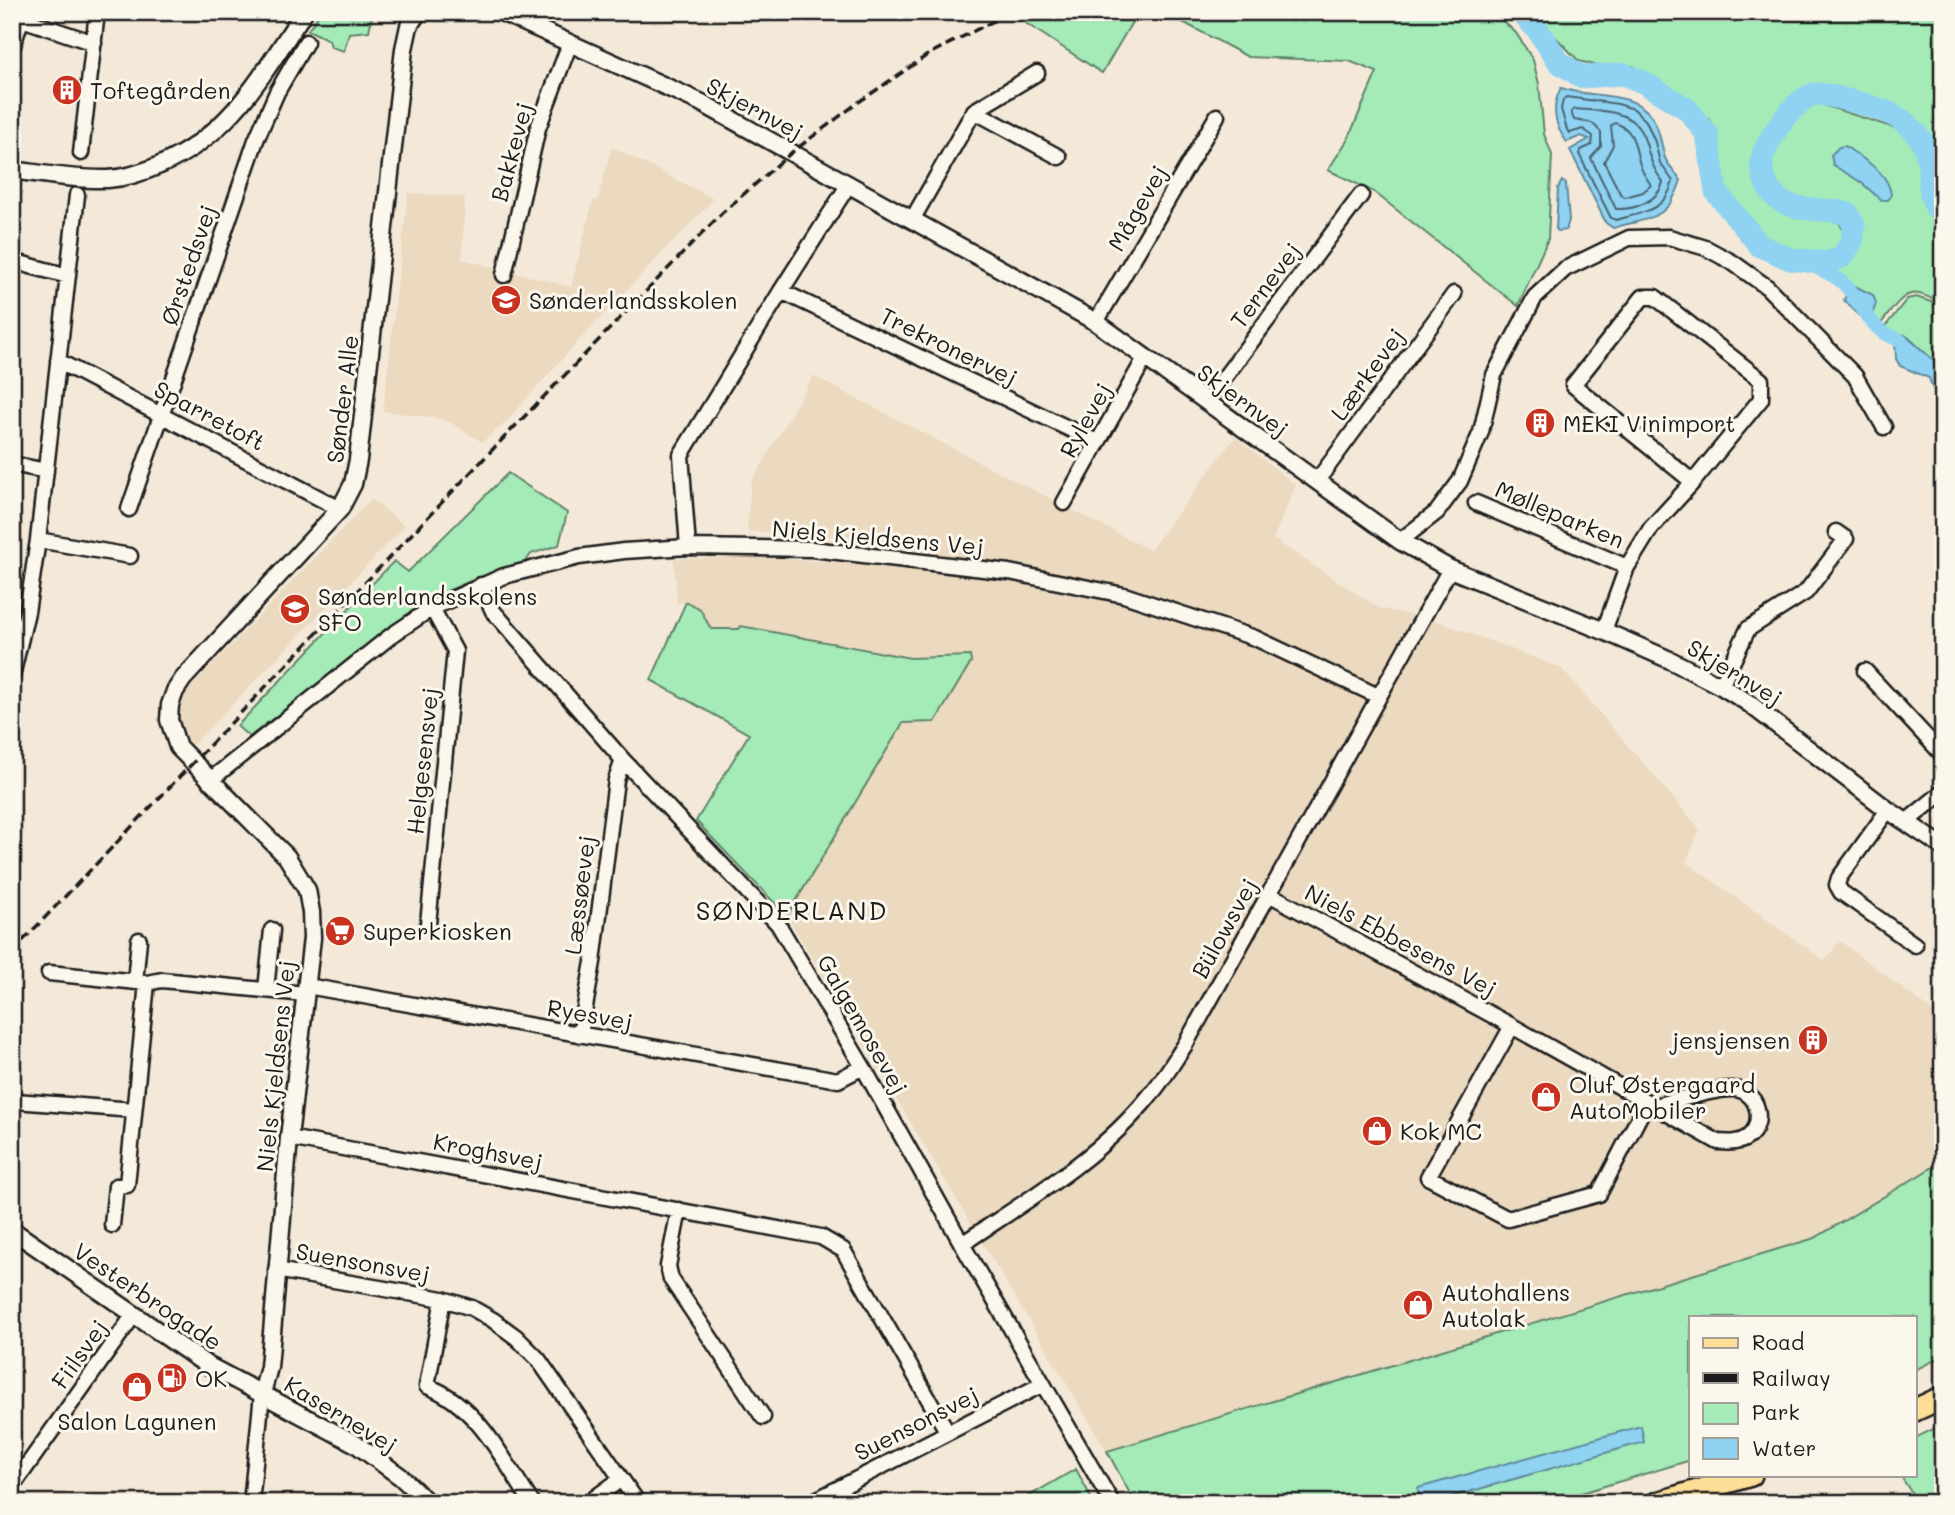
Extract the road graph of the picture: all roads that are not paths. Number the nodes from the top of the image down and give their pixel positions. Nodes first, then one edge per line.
1 (97, 12) edge
2 (304, 12) edge
3 (418, 12) edge
4 (501, 12) edge
5 (21, 13) edge
6 (306, 42) dead end
7 (94, 43) junction
8 (570, 43) junction
9 (12, 45) edge
10 (1037, 73) dead end
11 (975, 111) junction
12 (1217, 116) dead end
13 (81, 153) dead end
14 (1059, 157) dead end
15 (12, 170) edge
16 (849, 184) junction
17 (77, 195) dead end
18 (1361, 195) dead end
19 (912, 220) junction
20 (12, 261) edge
21 (504, 275) dead end
22 (68, 276) junction
23 (780, 291) junction
24 (1454, 294) dead end
25 (1096, 322) junction
26 (1145, 358) junction
27 (58, 361) junction
28 (1206, 402) junction
29 (160, 415) junction
30 (1884, 427) dead end
31 (1097, 442) junction
32 (12, 464) edge
33 (46, 471) junction
34 (1317, 481) junction
35 (1693, 482) junction
36 (1064, 503) dead end
37 (1476, 503) dead end
38 (129, 509) dead end
39 (340, 509) junction
40 (1836, 532) dead end
41 (38, 540) junction
42 (1400, 541) junction
43 (688, 547) junction
44 (130, 556) dead end
45 (1627, 567) junction
46 (1450, 569) junction
47 (481, 585) junction
48 (432, 608) junction
49 (1604, 631) junction
50 (1866, 671) dead end
51 (12, 676) edge
52 (1721, 686) junction
53 (1378, 696) junction
54 (1943, 755) edge
55 (623, 760) junction
56 (192, 764) joint
57 (209, 781) junction
58 (1943, 792) edge
59 (1888, 810) junction
60 (1906, 822) junction
61 (1943, 847) edge
62 (1269, 894) junction
63 (428, 923) dead end
64 (272, 930) dead end
65 (139, 940) dead end
66 (1915, 945) dead end
67 (49, 973) dead end
68 (141, 983) junction
69 (266, 990) junction
70 (306, 990) junction
71 (1512, 1026) junction
72 (580, 1035) junction
73 (863, 1067) junction
74 (15, 1101) dead end
75 (1651, 1104) junction
76 (134, 1110) junction
77 (289, 1138) junction
78 (679, 1210) junction
79 (112, 1225) dead end
80 (12, 1230) edge
81 (962, 1244) junction
82 (276, 1270) junction
83 (443, 1298) junction
84 (133, 1316) junction
85 (1043, 1384) junction
86 (262, 1394) junction
87 (1943, 1397) edge
88 (1916, 1410) edge
89 (763, 1417) dead end
90 (947, 1431) junction
91 (1748, 1476) edge
92 (621, 1479) junction
93 (12, 1487) edge
94 (251, 1503) edge
95 (428, 1503) edge
96 (532, 1503) edge
97 (588, 1503) edge
98 (638, 1503) edge
99 (810, 1503) edge
100 (1112, 1503) edge
101 (1657, 1503) edge

1 - 7 street
2 - 15 street
3 - 39 street, Sønder Alle
4 - 8 street, Skjernvej
5 - 7 street
5 - 9 street
6 - 29 street, Ørstedsvej
7 - 13 street
8 - 16 street, Skjernvej
8 - 21 street, Bakkevej
10 - 11 street
11 - 14 street
11 - 19 street
12 - 25 street, Mågevej
16 - 19 street, Skjernvej
16 - 23 street
17 - 22 street
18 - 28 street, Ternevej
19 - 25 street, Skjernvej
20 - 22 street
22 - 27 street
23 - 31 street, Trekronervej
23 - 43 street
24 - 34 street, Lærkevej
25 - 26 street, Skjernvej
26 - 28 street, Skjernvej
26 - 31 street, Rylevej
27 - 29 street, Sparretoft
27 - 33 street
28 - 34 street, Skjernvej
29 - 38 street, Ørstedsvej
29 - 39 street, Sparretoft
30 - 42 street
31 - 36 street, Rylevej
32 - 33 street
33 - 41 street
34 - 42 street, Skjernvej
35 - 35 street, Mølleparken
35 - 45 street, Mølleparken
37 - 45 street, Mølleparken
39 - 56 street, Sønder Alle
40 - 52 street
41 - 44 street
41 - 51 street
42 - 46 street, Skjernvej
43 - 47 street, Niels Kjeldsens Vej
43 - 53 street, Niels Kjeldsens Vej
45 - 49 street, Mølleparken
46 - 49 street, Skjernvej
46 - 53 street, Bülowsvej
47 - 48 street, Niels Kjeldsens Vej
47 - 55 street, Galgemosevej
48 - 57 street, Niels Kjeldsens Vej
48 - 63 street, Helgesensvej
49 - 52 street, Skjernvej
50 - 54 street
52 - 59 street, Skjernvej
53 - 62 street, Bülowsvej
55 - 72 street, Læssøevej
55 - 73 street, Galgemosevej
56 - 57 street, Niels Kjeldsens Vej
57 - 70 street, Niels Kjeldsens Vej
58 - 60 street
59 - 60 street, Skjernvej
59 - 66 street
60 - 61 street, Skjernvej
62 - 71 street, Niels Ebbesens Vej
62 - 81 street, Bülowsvej
64 - 69 street
65 - 68 street
67 - 68 street, Ryesvej
68 - 69 street, Ryesvej
68 - 76 street
69 - 70 street, Ryesvej
70 - 72 street, Ryesvej
70 - 77 street, Niels Kjeldsens Vej
71 - 75 street, Niels Ebbesens Vej
71 - 75 street, Niels Ebbesens Vej
72 - 73 street, Ryesvej
73 - 81 street, Galgemosevej
74 - 76 street
75 - 75 street, Niels Ebbesens Vej
76 - 79 street
77 - 78 street, Kroghsvej
77 - 82 street, Niels Kjeldsens Vej
78 - 89 street
78 - 90 street, Kroghsvej
80 - 84 street, Vesterbrogade
81 - 85 street, Galgemosevej
82 - 83 street, Suensonsvej
82 - 86 street, Niels Kjeldsens Vej
83 - 92 street, Suensonsvej
83 - 96 street, Suensonsvej
84 - 86 street, Vesterbrogade
84 - 93 street, Fiilsvej
85 - 90 street, Suensonsvej
85 - 100 street, Galgemosevej
86 - 94 street
86 - 95 street, Kasernevej
87 - 88 main road
90 - 99 street, Suensonsvej
91 - 101 main road
92 - 97 street
92 - 98 street, Suensonsvej

